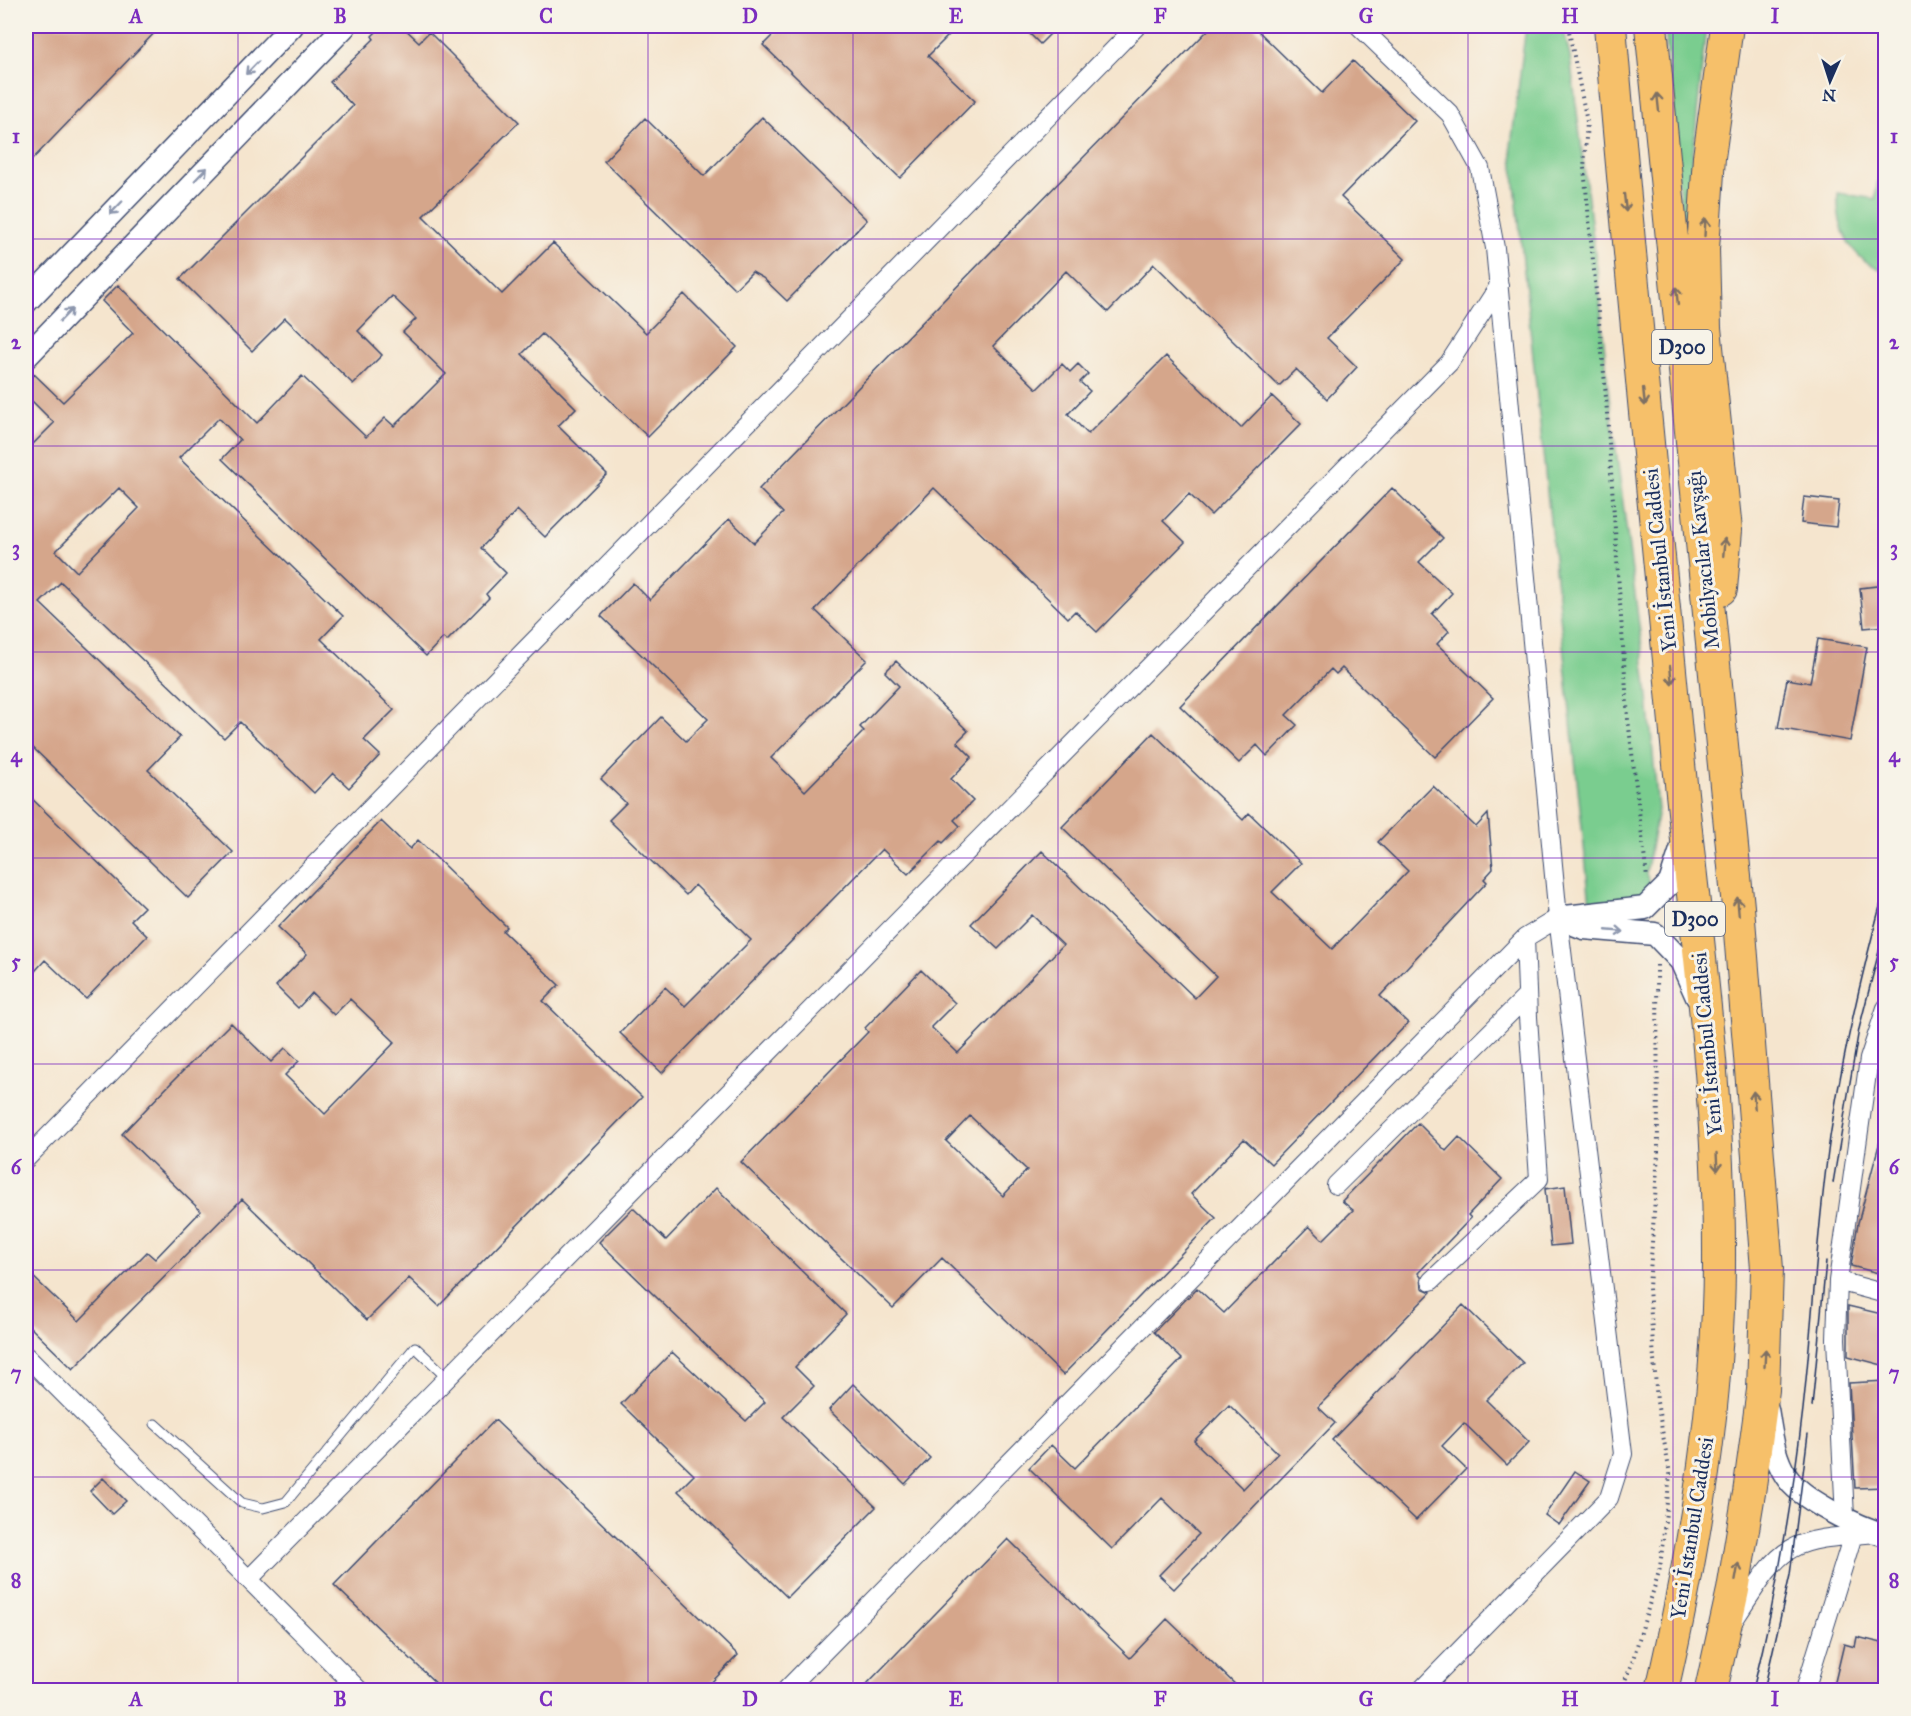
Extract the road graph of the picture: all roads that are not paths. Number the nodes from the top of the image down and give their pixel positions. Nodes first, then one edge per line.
1 (292, 26) edge
2 (345, 26) edge
3 (1137, 26) edge
4 (1359, 26) edge
5 (1593, 26) edge
6 (1610, 26) edge
7 (1651, 26) edge
8 (1727, 26) edge
9 (1620, 145) junction
10 (1499, 286) junction
11 (26, 302) edge
12 (26, 357) edge
13 (1714, 668) junction
14 (1686, 834) junction
15 (1558, 918) junction
16 (1526, 938) junction
17 (1527, 996) junction
18 (1886, 1008) edge
19 (1706, 1016) junction
20 (1877, 1061) edge
21 (26, 1159) edge
22 (1336, 1185) dead end
23 (1431, 1281) dead end
24 (1838, 1281) junction
25 (1886, 1294) edge
26 (26, 1356) edge
27 (448, 1378) junction
28 (1763, 1390) junction
29 (155, 1424) dead end
30 (1849, 1526) junction
31 (1882, 1534) edge
32 (249, 1579) junction
33 (1724, 1637) junction
34 (359, 1690) edge
35 (786, 1690) edge
36 (1421, 1690) edge
37 (1662, 1690) edge
38 (1711, 1690) edge
39 (1805, 1690) edge

1 -> 11 street
12 -> 2 street
3 - 21 street
4 - 10 street
5 - 9 highway, D300
6 - 9 highway
13 -> 7 highway, Mobilyacılar Kavşağı / D300
13 -> 8 highway, Mobilyacılar Kavşağı
9 -> 14 highway, Yeni İstanbul Caddesi / D300
10 - 15 street
10 - 27 street
28 -> 13 highway, Yeni İstanbul Caddesi / D300
14 - 15 street
14 - 19 highway, Yeni İstanbul Caddesi / D300
15 - 16 street
15 -> 19 street
15 - 36 street
16 - 17 street
16 - 35 street
17 - 22 street
17 - 23 street
18 - 20 street
19 -> 37 highway, Yeni İstanbul Caddesi / D300
20 - 24 street
24 - 25 street
24 - 30 street
26 - 32 street
27 - 29 lane
27 - 32 street
28 - 30 street
33 -> 28 highway, Yeni İstanbul Caddesi / D300
30 - 31 street
30 - 33 street
30 - 39 street
32 - 34 street
33 - 38 highway, Yeni İstanbul Caddesi / D300

